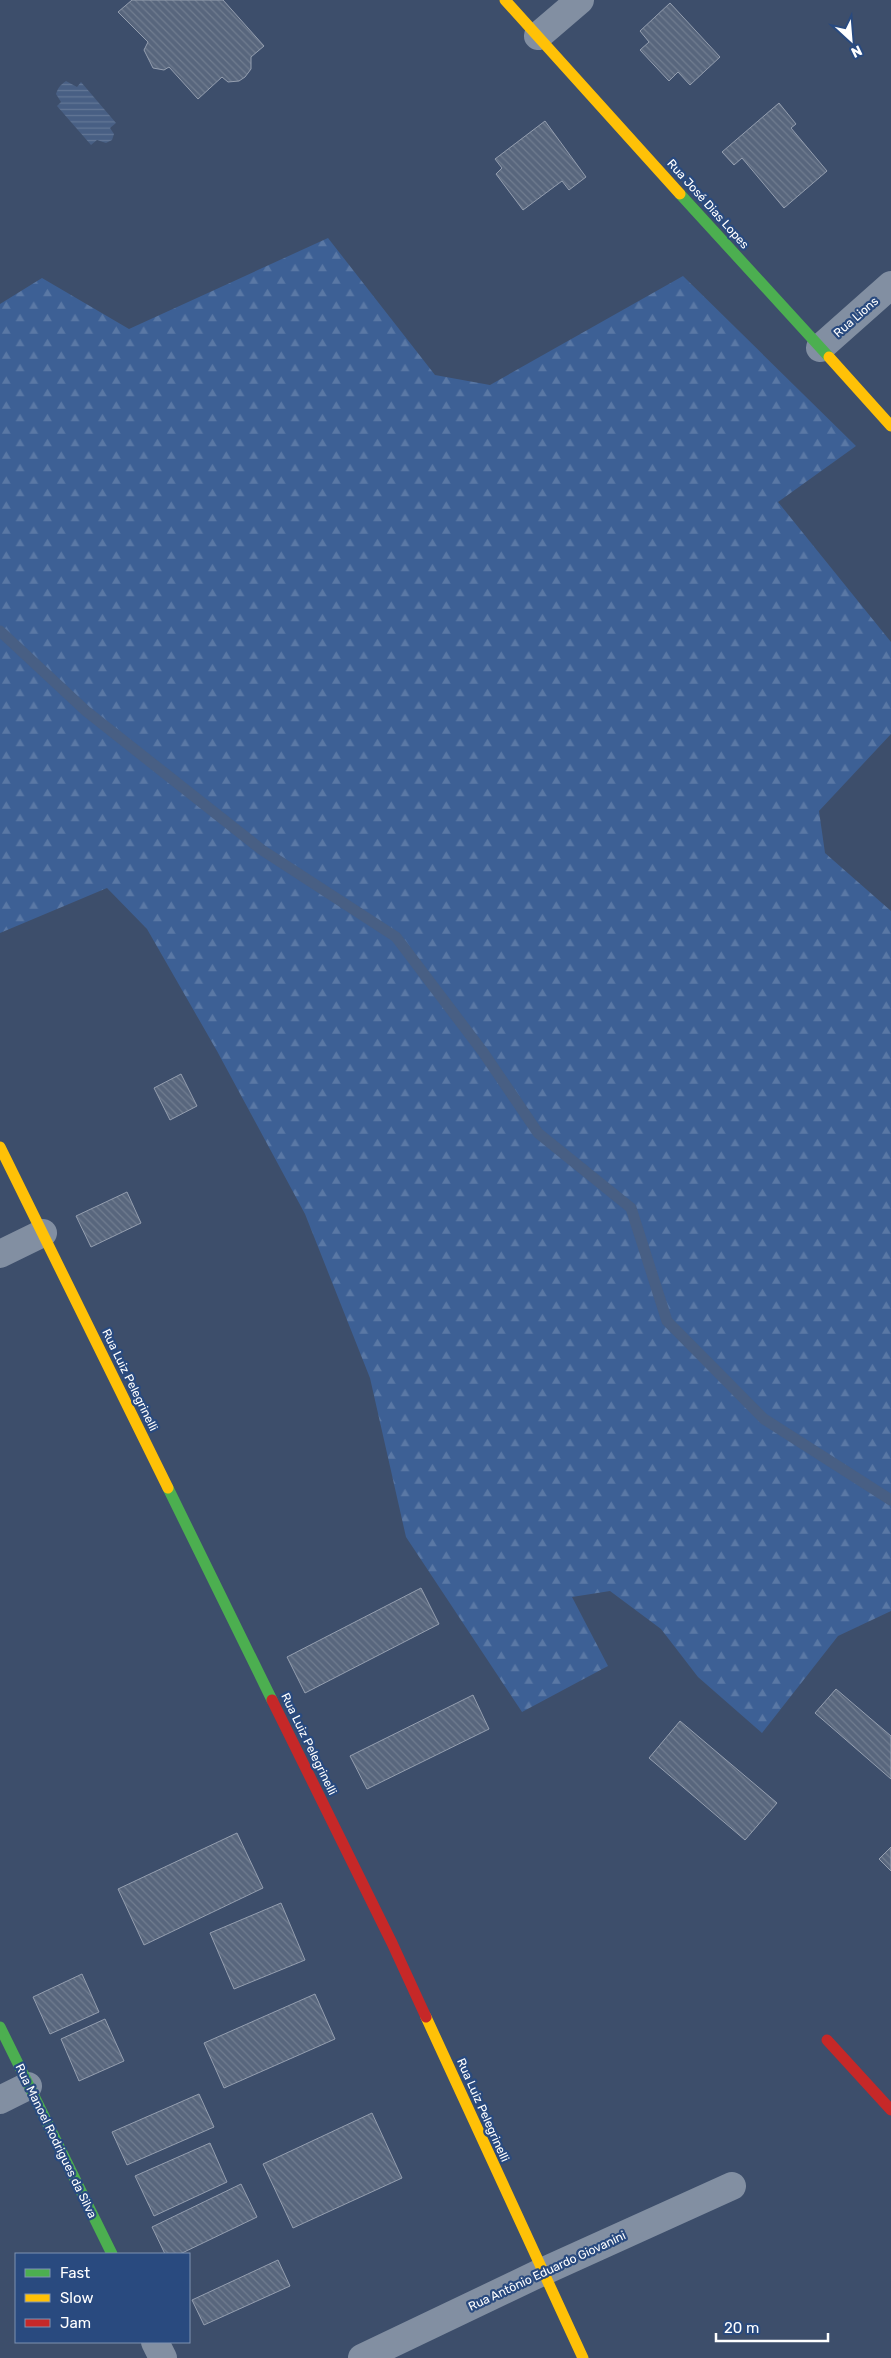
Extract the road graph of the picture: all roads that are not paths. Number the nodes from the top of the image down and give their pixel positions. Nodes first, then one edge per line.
1 (506, 0) edge
2 (580, 0) edge
3 (538, 36) junction
4 (891, 286) edge
5 (820, 348) junction
6 (891, 426) edge
7 (0, 1147) edge
8 (43, 1233) junction
9 (0, 1254) edge
10 (0, 2027) edge
11 (827, 2040) dead end
12 (28, 2086) junction
13 (0, 2100) edge
14 (891, 2110) edge
15 (732, 2186) dead end
16 (112, 2253) edge
17 (542, 2272) junction
18 (156, 2343) edge
19 (163, 2358) edge
20 (362, 2358) edge
21 (583, 2358) edge

1 - 3 street, Rua José Dias Lopes
2 - 3 street
3 - 5 street, Rua José Dias Lopes
4 - 5 street, Rua Lions
5 - 6 street, Rua José Dias Lopes
7 - 8 street, Rua Luiz Pelegrinelli
8 - 9 street
8 - 17 street, Rua Luiz Pelegrinelli
10 - 12 street, Rua Manoel Rodrigues da Silva
11 - 14 street
12 - 13 street
12 - 16 street, Rua Manoel Rodrigues da Silva
15 - 17 street, Rua Antônio Eduardo Giovanini
17 - 20 street, Rua Antônio Eduardo Giovanini
17 - 21 street, Rua Luiz Pelegrinelli
18 - 19 street

